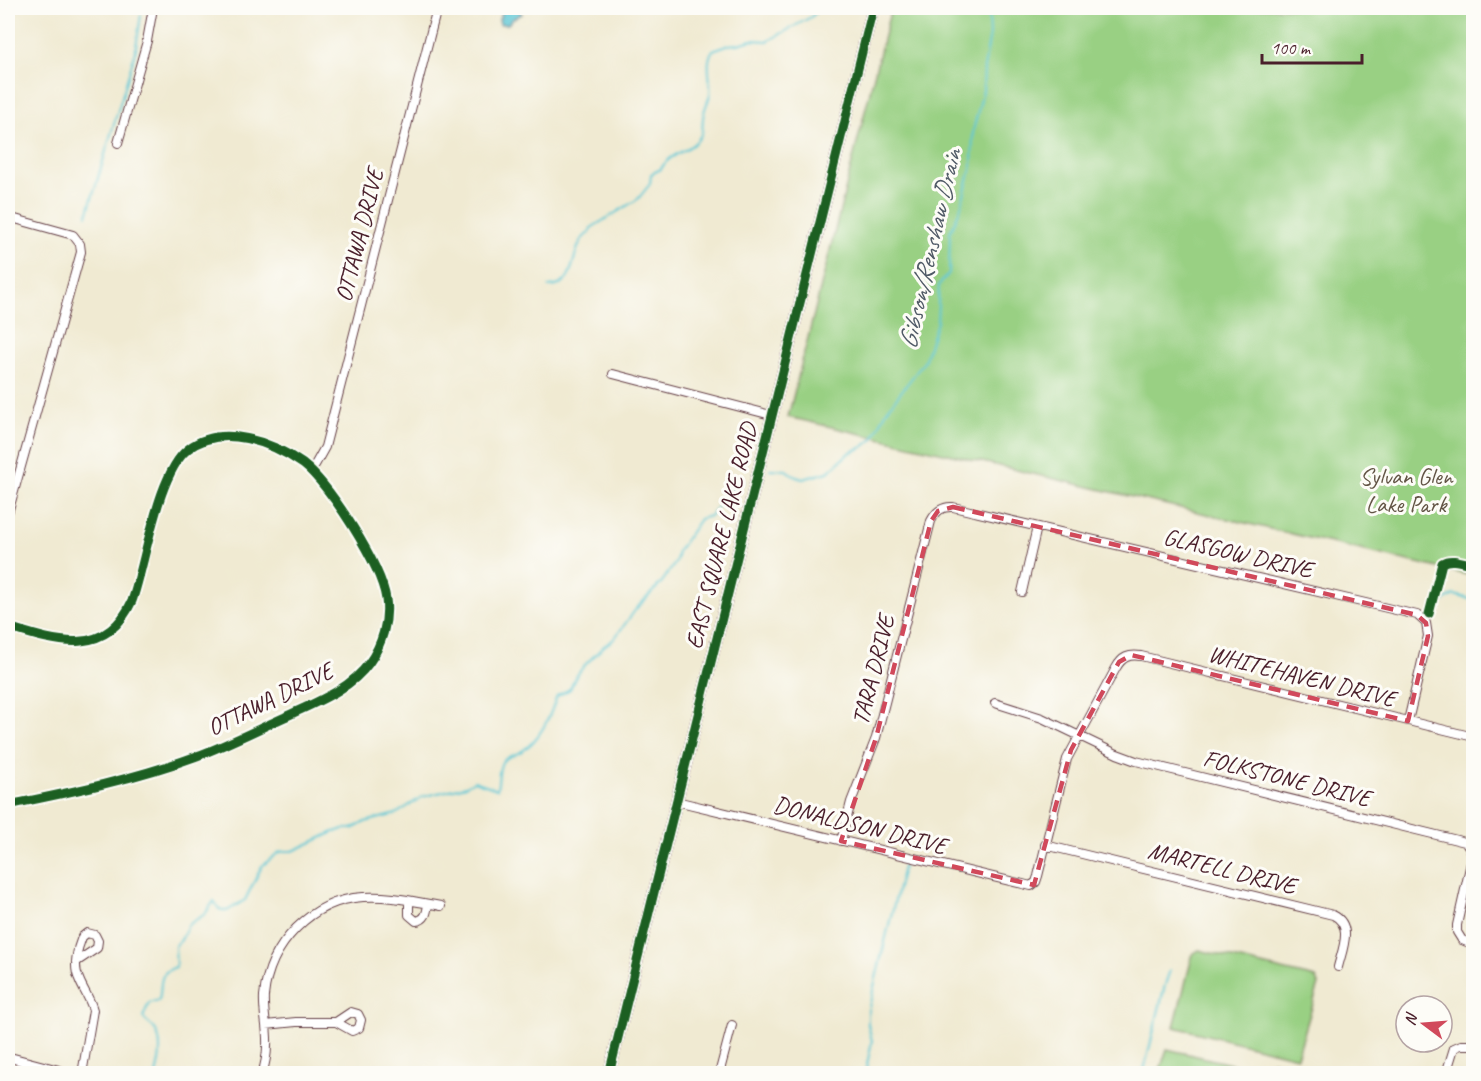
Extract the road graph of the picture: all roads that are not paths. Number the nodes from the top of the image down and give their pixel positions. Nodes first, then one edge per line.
1 (153, 8) edge
2 (437, 8) edge
3 (873, 8) edge
4 (117, 143) dead end
5 (8, 218) edge
6 (614, 374) dead end
7 (771, 415) junction
8 (311, 472) junction
9 (940, 509) joint
10 (8, 513) edge
11 (1038, 527) junction
12 (1022, 592) dead end
13 (8, 627) edge
14 (995, 703) dead end
15 (1408, 721) junction
16 (1079, 735) junction
17 (1473, 737) edge
18 (676, 801) junction
19 (8, 805) edge
20 (841, 841) junction
21 (1045, 845) junction
22 (409, 901) junction
23 (428, 904) junction
24 (441, 906) dead end
25 (1473, 945) edge
26 (76, 962) dead end
27 (1338, 967) dead end
28 (336, 1022) dead end
29 (266, 1025) junction
30 (732, 1025) dead end
31 (1473, 1045) edge
32 (8, 1057) edge
33 (72, 1074) edge
34 (82, 1074) edge
35 (262, 1074) edge
36 (609, 1074) edge
37 (719, 1074) edge
38 (1446, 1074) edge

1 - 4 street
2 - 8 street, OTTAWA DRIVE
3 - 7 main road, EAST SQUARE LAKE ROAD
5 - 10 street
6 - 7 street
7 - 18 main road, EAST SQUARE LAKE ROAD
8 - 13 street
8 - 19 street, OTTAWA DRIVE
9 - 11 street, GLASGOW DRIVE
9 - 20 street, TARA DRIVE
11 - 12 street
11 - 15 street, GLASGOW DRIVE
14 - 16 street, FOLKSTONE DRIVE
15 - 16 street, WHITEHAVEN DRIVE
15 - 17 street, WHITEHAVEN DRIVE
16 - 21 street
16 - 25 street, FOLKSTONE DRIVE
18 - 20 street, DONALDSON DRIVE
18 - 36 main road, EAST SQUARE LAKE ROAD
20 - 21 street, DONALDSON DRIVE
21 - 27 street, MARTELL DRIVE
22 - 23 street
22 - 23 street
22 - 29 street
23 - 24 street
26 - 34 street
28 - 29 street
29 - 35 street
30 - 37 street
31 - 38 street
32 - 33 street

